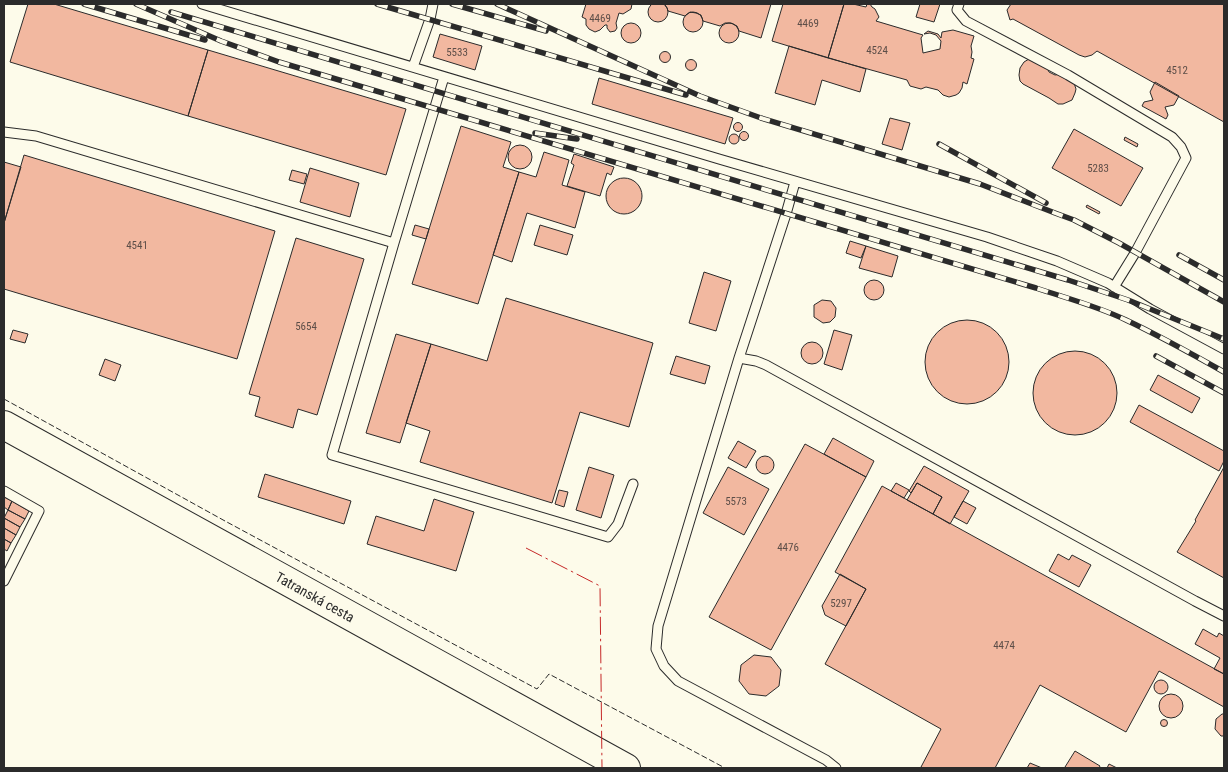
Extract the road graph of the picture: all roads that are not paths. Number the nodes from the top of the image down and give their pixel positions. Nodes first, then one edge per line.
1 (202, 4) edge
2 (434, 4) edge
3 (959, 4) edge
4 (413, 67) junction
5 (444, 77) junction
6 (4, 132) edge
7 (795, 182) junction
8 (394, 243) junction
9 (1114, 287) junction
10 (1224, 349) edge
11 (739, 358) junction
12 (4, 425) edge
13 (632, 484) dead end
14 (4, 491) edge
15 (4, 581) edge
16 (1224, 616) edge
17 (626, 768) edge
18 (836, 768) edge

1 - 4 lane
2 - 4 lane
3 - 9 lane
4 - 5 lane
5 - 7 lane
5 - 8 lane
6 - 8 lane
7 - 9 lane
7 - 11 lane
8 - 13 lane
9 - 10 lane
11 - 16 lane
11 - 18 lane
12 - 17 main road, Tatranská cesta
14 - 15 lane

